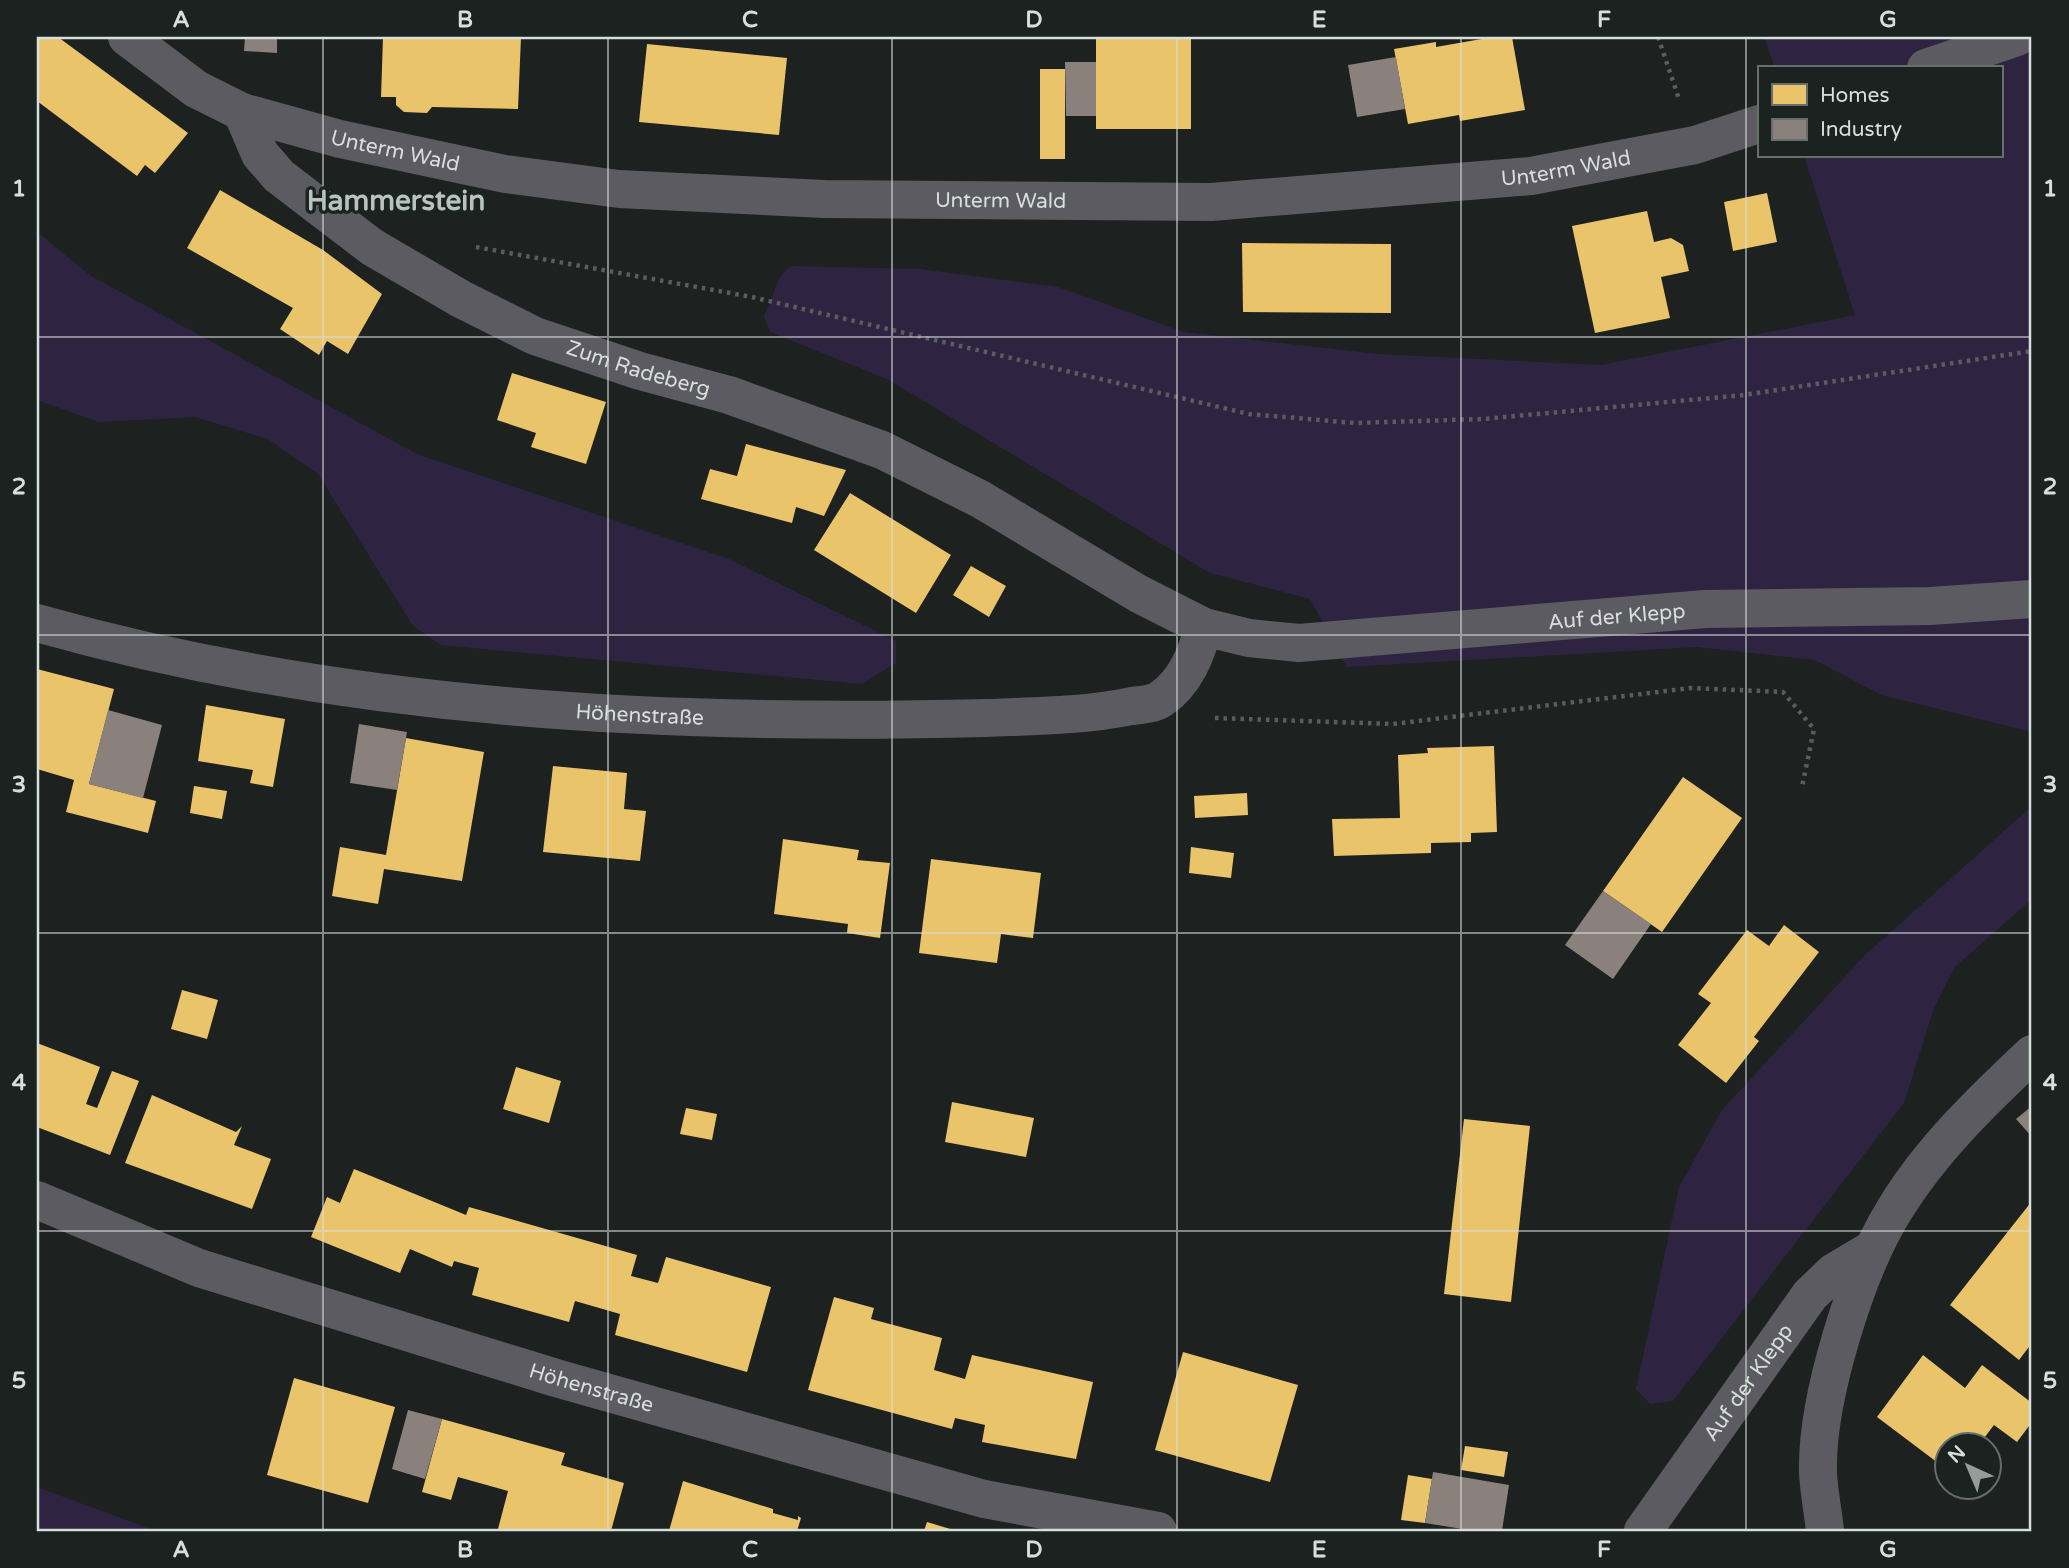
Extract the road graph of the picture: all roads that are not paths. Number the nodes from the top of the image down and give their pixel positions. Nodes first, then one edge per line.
1 (127, 37) edge
2 (2017, 37) edge
3 (1932, 66) edge
4 (242, 112) junction
5 (1758, 124) edge
6 (2032, 599) edge
7 (37, 623) edge
8 (1204, 627) junction
9 (2032, 1054) edge
10 (37, 1200) edge
11 (1871, 1250) junction
12 (1158, 1531) edge
13 (1643, 1531) edge
14 (1825, 1531) edge

1 - 4 street
2 - 3 street
4 - 5 street, Unterm Wald
4 - 8 street, Zum Radeberg
6 - 8 street, Auf der Klepp
7 - 8 street, Höhenstraße
9 - 11 street, Auf der Klepp
10 - 12 street, Höhenstraße
11 - 13 street, Auf der Klepp
11 - 14 street, Auf der Klepp

